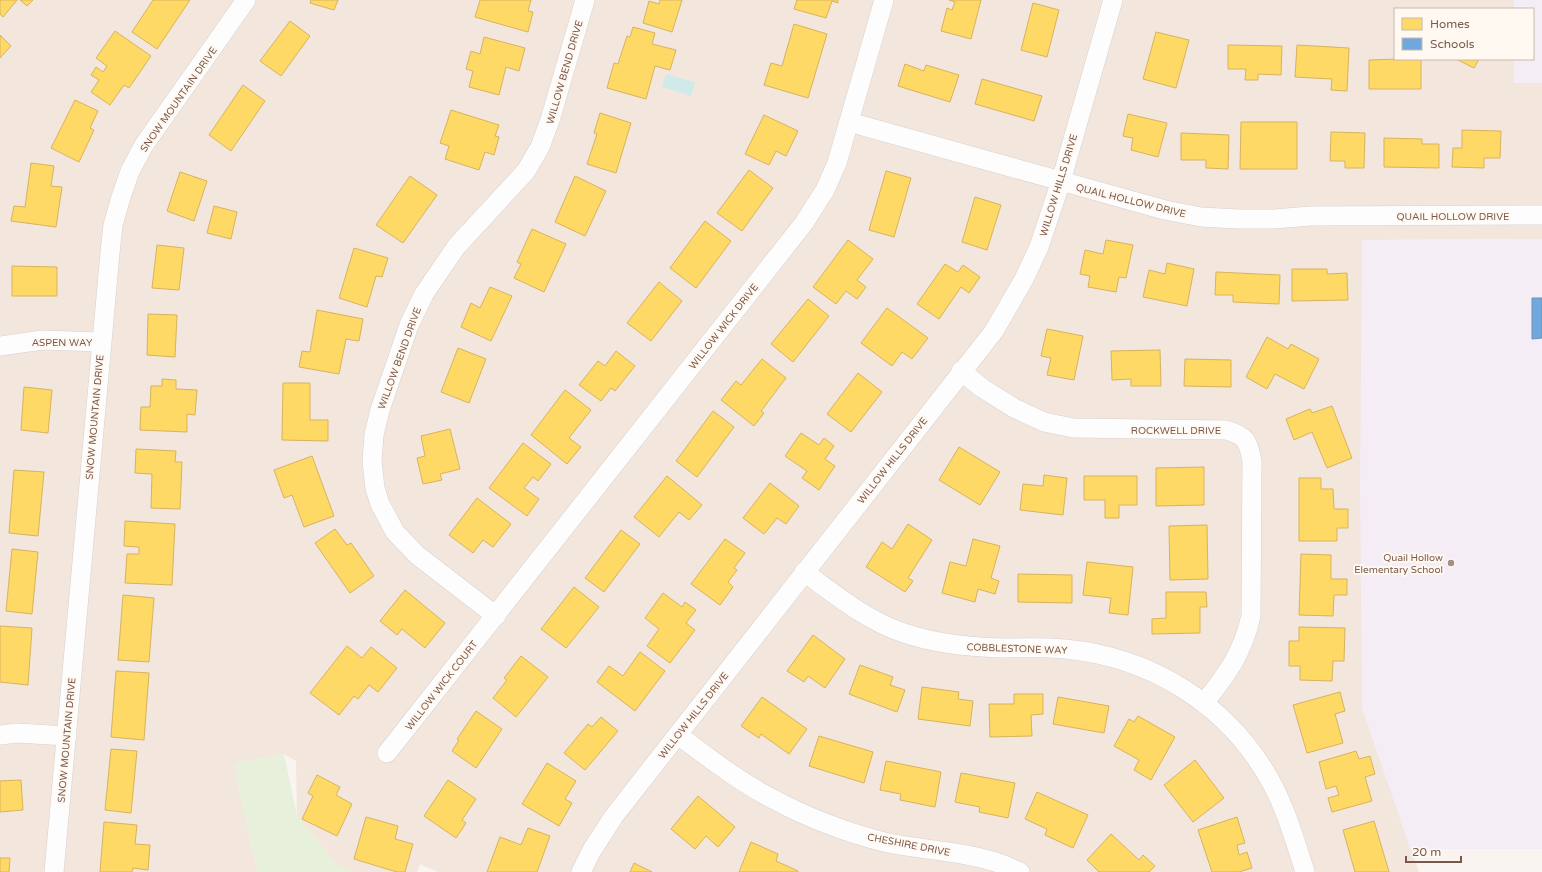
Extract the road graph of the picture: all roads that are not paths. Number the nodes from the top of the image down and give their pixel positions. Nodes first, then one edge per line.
1 (246, 0) edge
2 (584, 0) edge
3 (884, 0) edge
4 (1113, 0) edge
5 (849, 122) junction
6 (1061, 181) junction
7 (1542, 215) edge
8 (101, 342) junction
9 (0, 346) edge
10 (961, 371) junction
11 (804, 572) junction
12 (496, 616) junction
13 (1204, 703) junction
14 (0, 735) edge
15 (678, 735) junction
16 (67, 736) junction
17 (387, 753) dead end
18 (54, 872) edge
19 (581, 872) edge
20 (1020, 872) edge
21 (1305, 872) edge

1 - 8 street, SNOW MOUNTAIN DRIVE
2 - 12 street, WILLOW BEND DRIVE
3 - 5 street, WILLOW WICK DRIVE
4 - 6 street, WILLOW HILLS DRIVE
5 - 6 street, QUAIL HOLLOW DRIVE
5 - 12 street, WILLOW WICK DRIVE
6 - 7 street, QUAIL HOLLOW DRIVE
6 - 10 street, WILLOW HILLS DRIVE
8 - 9 street, ASPEN WAY
8 - 16 street, SNOW MOUNTAIN DRIVE
10 - 11 street, WILLOW HILLS DRIVE
10 - 13 street, ROCKWELL DRIVE
11 - 13 street, COBBLESTONE WAY
11 - 15 street, WILLOW HILLS DRIVE
12 - 17 street, WILLOW WICK COURT
13 - 21 street, COBBLESTONE WAY
14 - 16 street
15 - 19 street, WILLOW HILLS DRIVE
15 - 20 street, CHESHIRE DRIVE
16 - 18 street, SNOW MOUNTAIN DRIVE

